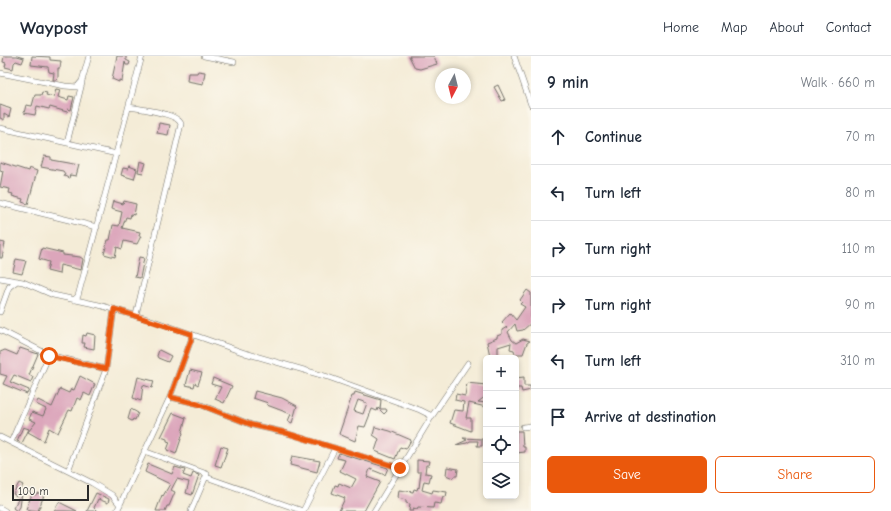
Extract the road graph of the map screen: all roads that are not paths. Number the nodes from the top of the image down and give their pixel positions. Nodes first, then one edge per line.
1 (89, 56) edge
2 (142, 56) edge
3 (204, 56) edge
4 (514, 56) edge
5 (234, 62) dead end
6 (0, 72) edge
7 (82, 81) junction
8 (531, 105) edge
9 (129, 107) junction
10 (0, 128) edge
11 (67, 143) junction
12 (117, 154) junction
13 (0, 203) edge
14 (97, 227) junction
15 (0, 278) edge
16 (6, 279) junction
17 (17, 281) junction
18 (9, 288) junction
19 (76, 298) junction
20 (114, 309) junction
21 (0, 312) edge
22 (136, 315) junction
23 (0, 330) edge
24 (191, 334) junction
25 (49, 356) junction
26 (468, 363) dead end
27 (106, 369) junction
28 (170, 397) junction
29 (432, 416) junction
30 (531, 426) edge
31 (523, 427) dead end
32 (0, 437) edge
33 (11, 442) junction
34 (335, 448) junction
35 (144, 451) junction
36 (400, 468) junction
37 (68, 471) junction
38 (206, 477) junction
39 (120, 505) junction
40 (0, 508) edge
41 (5, 511) edge
42 (117, 511) edge
43 (191, 511) edge
44 (303, 511) edge
45 (374, 511) edge

1 - 7 street
2 - 9 street
3 - 5 street
4 - 8 street
6 - 7 street
7 - 11 street
9 - 12 street
9 - 22 street
10 - 11 street
11 - 12 street
12 - 14 street
13 - 14 street
14 - 19 street
15 - 16 street
16 - 17 street
16 - 18 street
17 - 18 street
17 - 19 street
18 - 21 street
19 - 20 street
20 - 22 street
20 - 27 street
22 - 24 street
23 - 25 street
24 - 28 street
24 - 29 street
25 - 27 street
25 - 33 street
26 - 29 street
27 - 37 street
28 - 34 street
28 - 35 street
29 - 36 street
30 - 31 street
32 - 33 street
33 - 37 street
34 - 36 street
34 - 44 street
35 - 38 street
35 - 39 street
36 - 45 street
37 - 39 street
38 - 43 street
38 - 44 street
39 - 42 street
40 - 41 street

